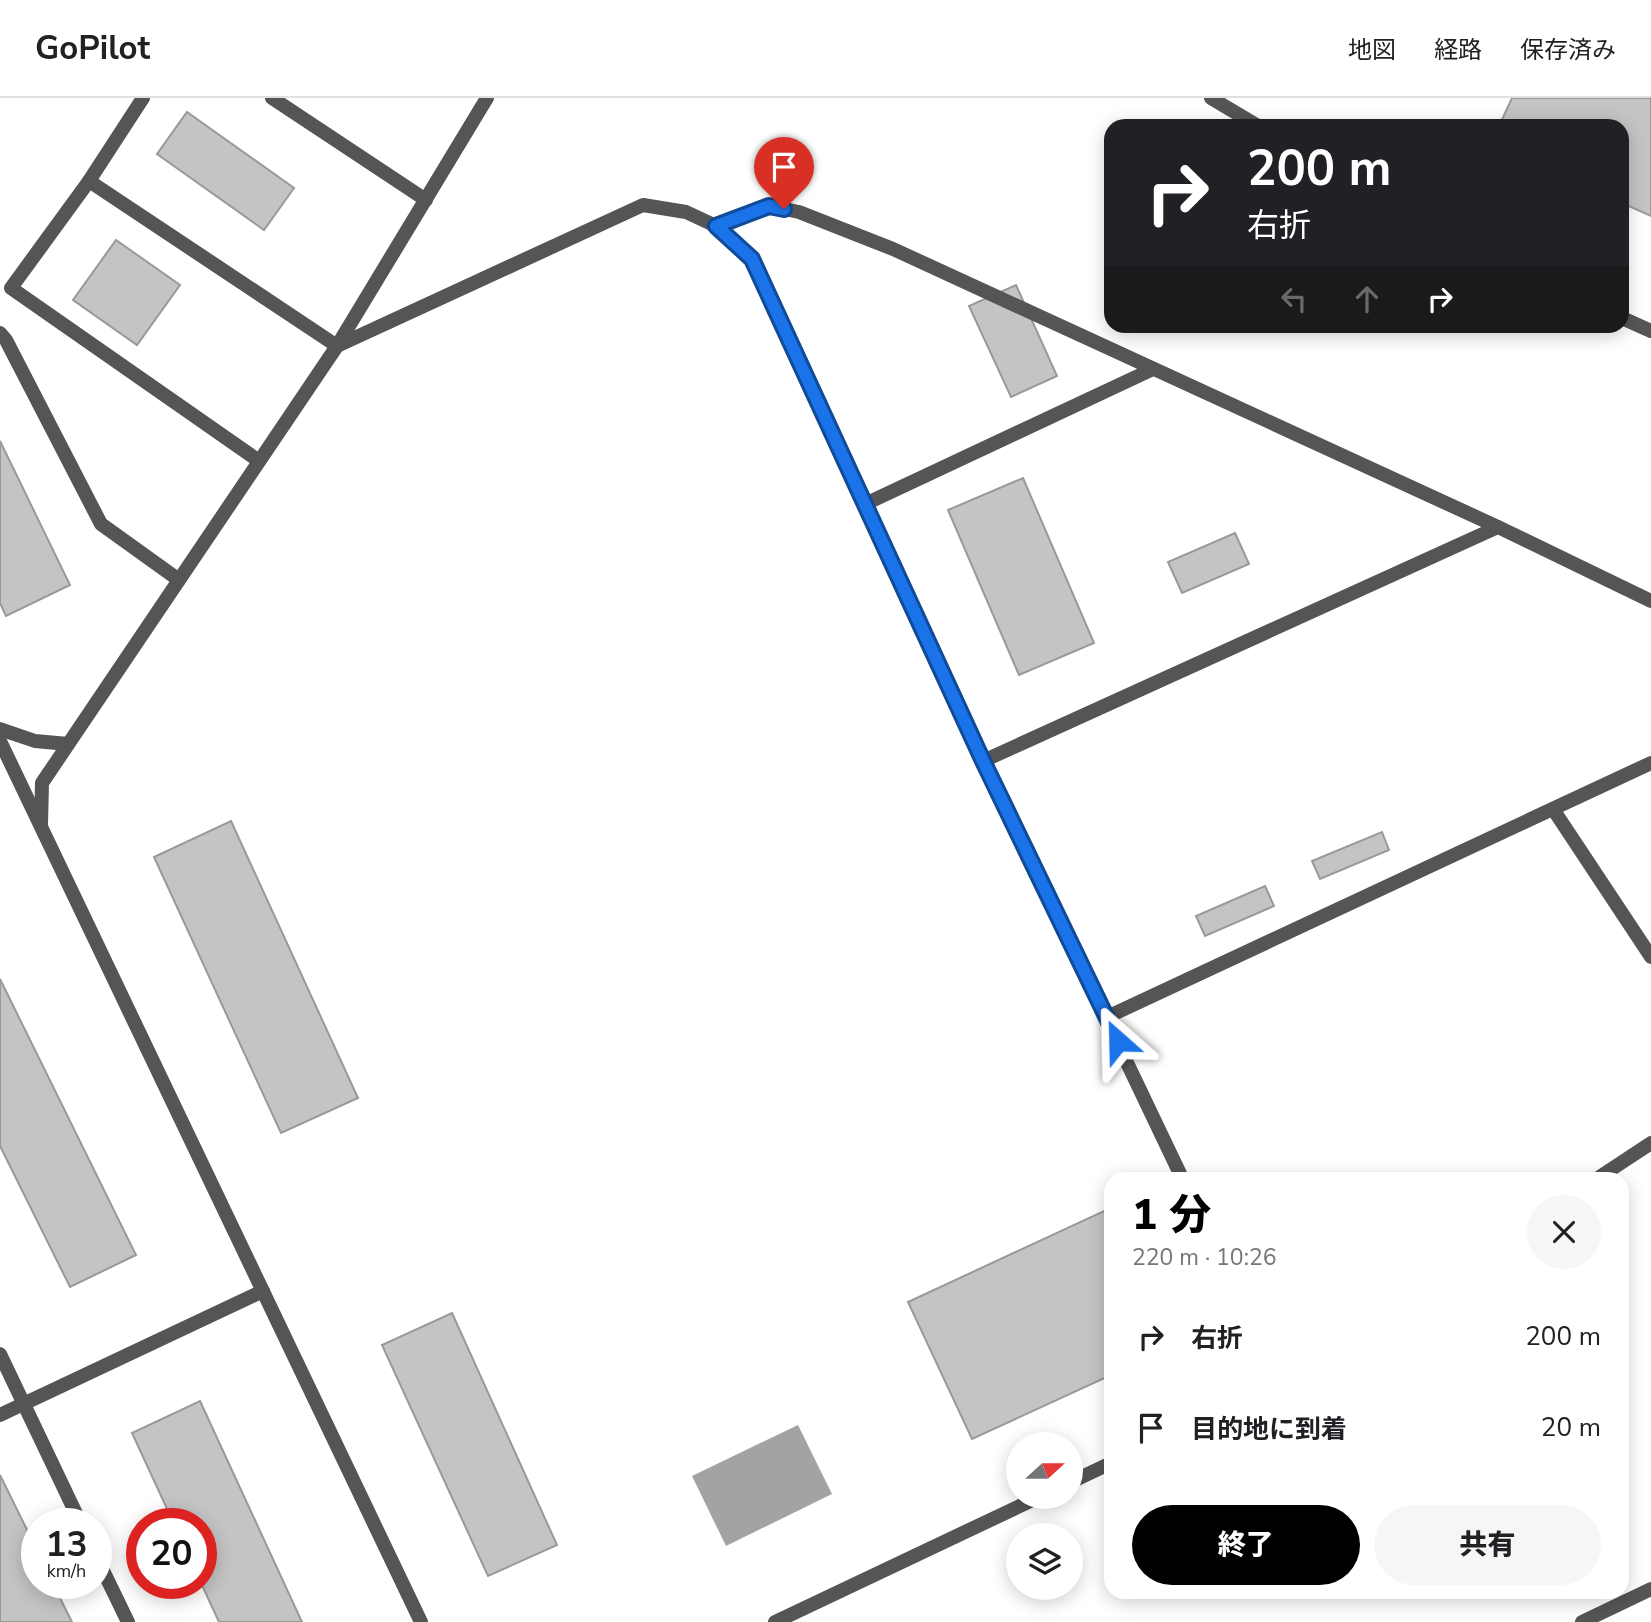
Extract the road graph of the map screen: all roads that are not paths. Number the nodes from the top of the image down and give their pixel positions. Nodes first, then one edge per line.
1 (142, 98) edge
2 (272, 98) edge
3 (488, 98) edge
4 (1211, 98) edge
5 (1246, 119) edge
6 (89, 181) junction
7 (426, 200) junction
8 (716, 226) junction
9 (1629, 321) edge
10 (1651, 331) edge
11 (0, 334) edge
12 (337, 346) junction
13 (1153, 369) junction
14 (260, 461) junction
15 (865, 504) junction
16 (1498, 527) junction
17 (179, 580) junction
18 (1651, 601) edge
19 (0, 729) edge
20 (0, 741) edge
21 (68, 744) junction
22 (983, 761) junction
23 (1651, 763) edge
24 (1553, 808) junction
25 (41, 829) junction
26 (1651, 957) edge
27 (1107, 1017) junction
28 (1651, 1143) edge
29 (1179, 1172) edge
30 (1607, 1172) edge
31 (263, 1291) junction
32 (0, 1354) edge
33 (23, 1404) junction
34 (0, 1415) edge
35 (1104, 1466) edge
36 (1083, 1476) edge
37 (73, 1508) edge
38 (1014, 1509) edge
39 (112, 1589) edge
40 (1651, 1589) edge
41 (128, 1622) edge
42 (421, 1622) edge
43 (775, 1622) edge
44 (1582, 1622) edge

1 - 6 lane
2 - 7 lane
3 - 7 lane
4 - 5 lane
6 - 12 lane
6 - 14 lane
7 - 12 lane
8 - 12 lane
8 - 13 lane
8 - 15 lane
9 - 10 lane
11 - 17 lane
12 - 14 lane
13 - 15 lane
13 - 16 lane
14 - 17 lane
15 - 22 lane
16 - 18 lane
16 - 22 lane
17 - 21 lane
19 - 21 lane
20 - 25 lane
21 - 25 lane
22 - 27 lane
23 - 24 lane
24 - 26 lane
24 - 27 lane
25 - 31 lane
27 - 29 lane
28 - 30 lane
31 - 33 lane
31 - 42 lane
32 - 33 lane
33 - 34 lane
33 - 37 lane
35 - 36 lane
38 - 43 lane
39 - 41 lane
40 - 44 lane

